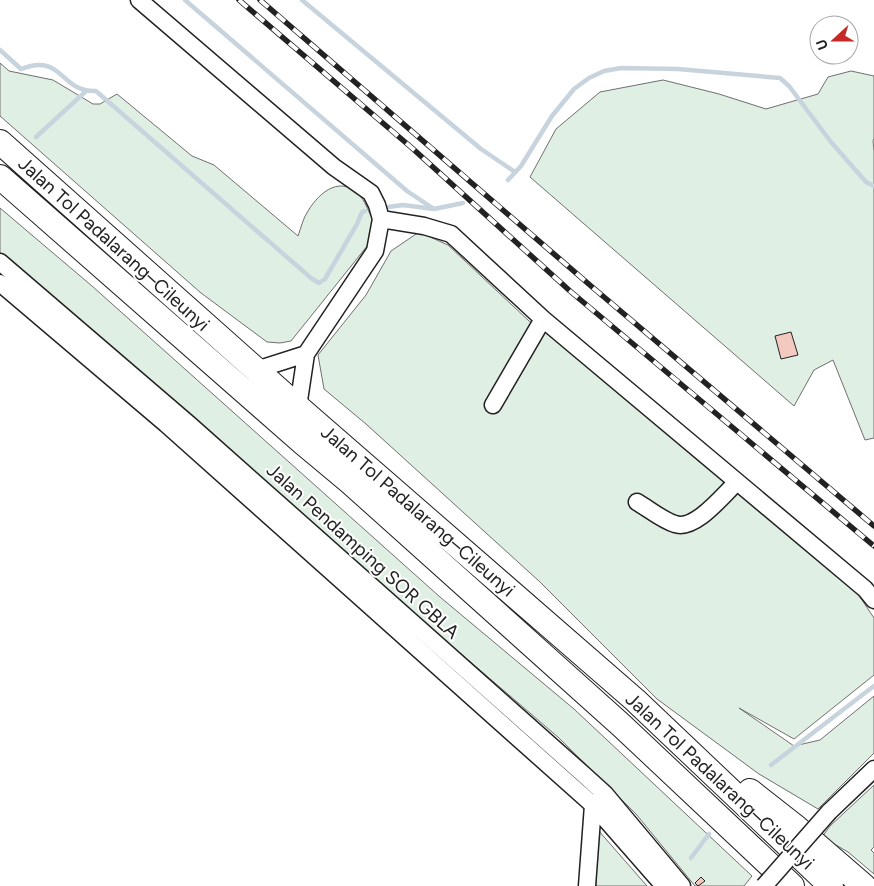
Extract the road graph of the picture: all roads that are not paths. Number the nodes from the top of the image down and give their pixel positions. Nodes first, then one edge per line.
1 (139, 0) edge
2 (0, 142) edge
3 (0, 177) edge
4 (381, 219) junction
5 (0, 262) edge
6 (0, 283) edge
7 (543, 319) junction
8 (306, 354) junction
9 (256, 370) junction
10 (494, 405) dead end
11 (298, 407) junction
12 (737, 482) junction
13 (637, 502) dead end
14 (874, 600) edge
15 (699, 762) junction
16 (870, 773) edge
17 (599, 800) junction
18 (587, 886) edge
19 (664, 886) edge
20 (682, 886) edge
21 (764, 886) edge
22 (792, 886) edge
23 (831, 886) edge
24 (864, 886) edge

1 - 4 street
2 - 9 highway, Jalan Tol Padalarang–Cileunyi
3 - 22 highway, Jalan Tol Padalarang–Cileunyi
4 - 7 street
4 - 8 street
5 - 17 street, Jalan Pendamping SOR GBLA
6 - 17 street, Jalan Pendamping SOR GBLA
7 - 10 street
7 - 12 street
8 - 9 street
8 - 11 street
9 - 11 highway, Jalan Tol Padalarang–Cileunyi
11 - 15 highway, Jalan Tol Padalarang–Cileunyi
12 - 13 street
12 - 14 street
15 - 23 highway, Jalan Tol Padalarang–Cileunyi
15 - 24 highway
16 - 21 street, bridge
17 - 18 street
17 - 19 street, Jalan Pendamping SOR GBLA
17 - 20 street, Jalan Pendamping SOR GBLA

